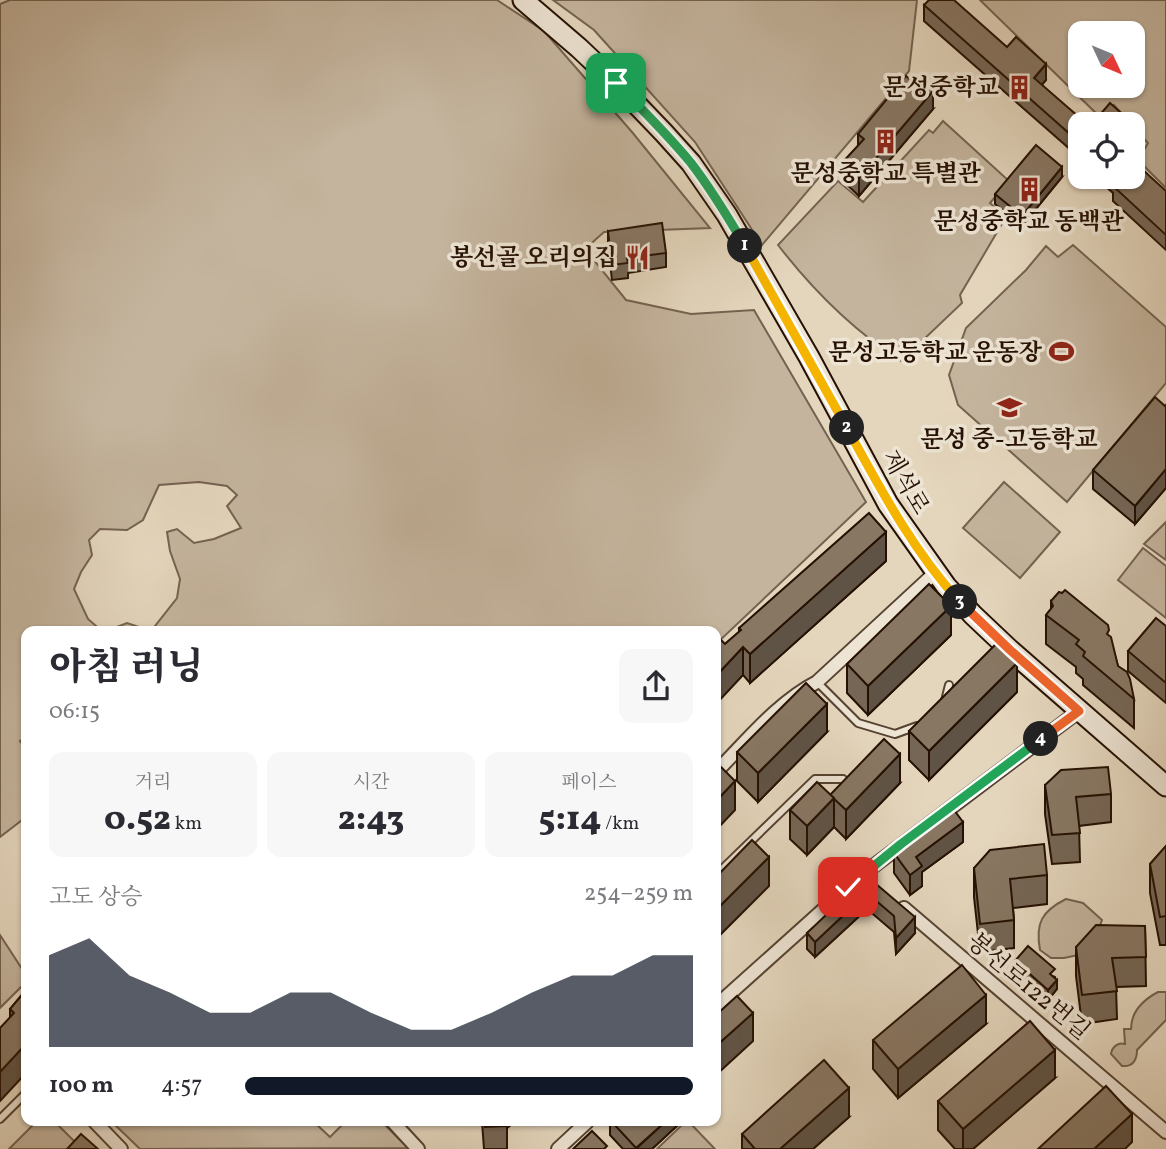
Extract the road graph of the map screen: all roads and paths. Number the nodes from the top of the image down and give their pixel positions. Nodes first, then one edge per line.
1 (523, 0) edge
2 (936, 572) junction
3 (817, 682) junction
4 (949, 685) dead end
5 (944, 706) edge
6 (1079, 711) junction
7 (926, 723) edge
8 (721, 767) edge
9 (843, 779) edge
10 (1166, 786) edge
11 (721, 870) edge
12 (863, 874) junction
13 (876, 884) edge
14 (895, 900) edge
15 (721, 1002) edge
16 (21, 1098) edge
17 (0, 1119) edge
18 (98, 1126) edge
19 (397, 1126) edge
20 (583, 1126) edge
21 (1166, 1132) edge
22 (121, 1149) edge
23 (418, 1149) edge
24 (558, 1149) edge

1 - 2 street, 제석로
2 - 3 street
2 - 6 street, 제석로
3 - 7 lane
3 - 8 street
4 - 5 lane
6 - 10 street, 제석로
6 - 12 street
9 - 11 lane
12 - 13 street
12 - 15 street
14 - 21 street, 봉선로122번길
16 - 17 lane
18 - 22 street
19 - 23 street
20 - 24 street

